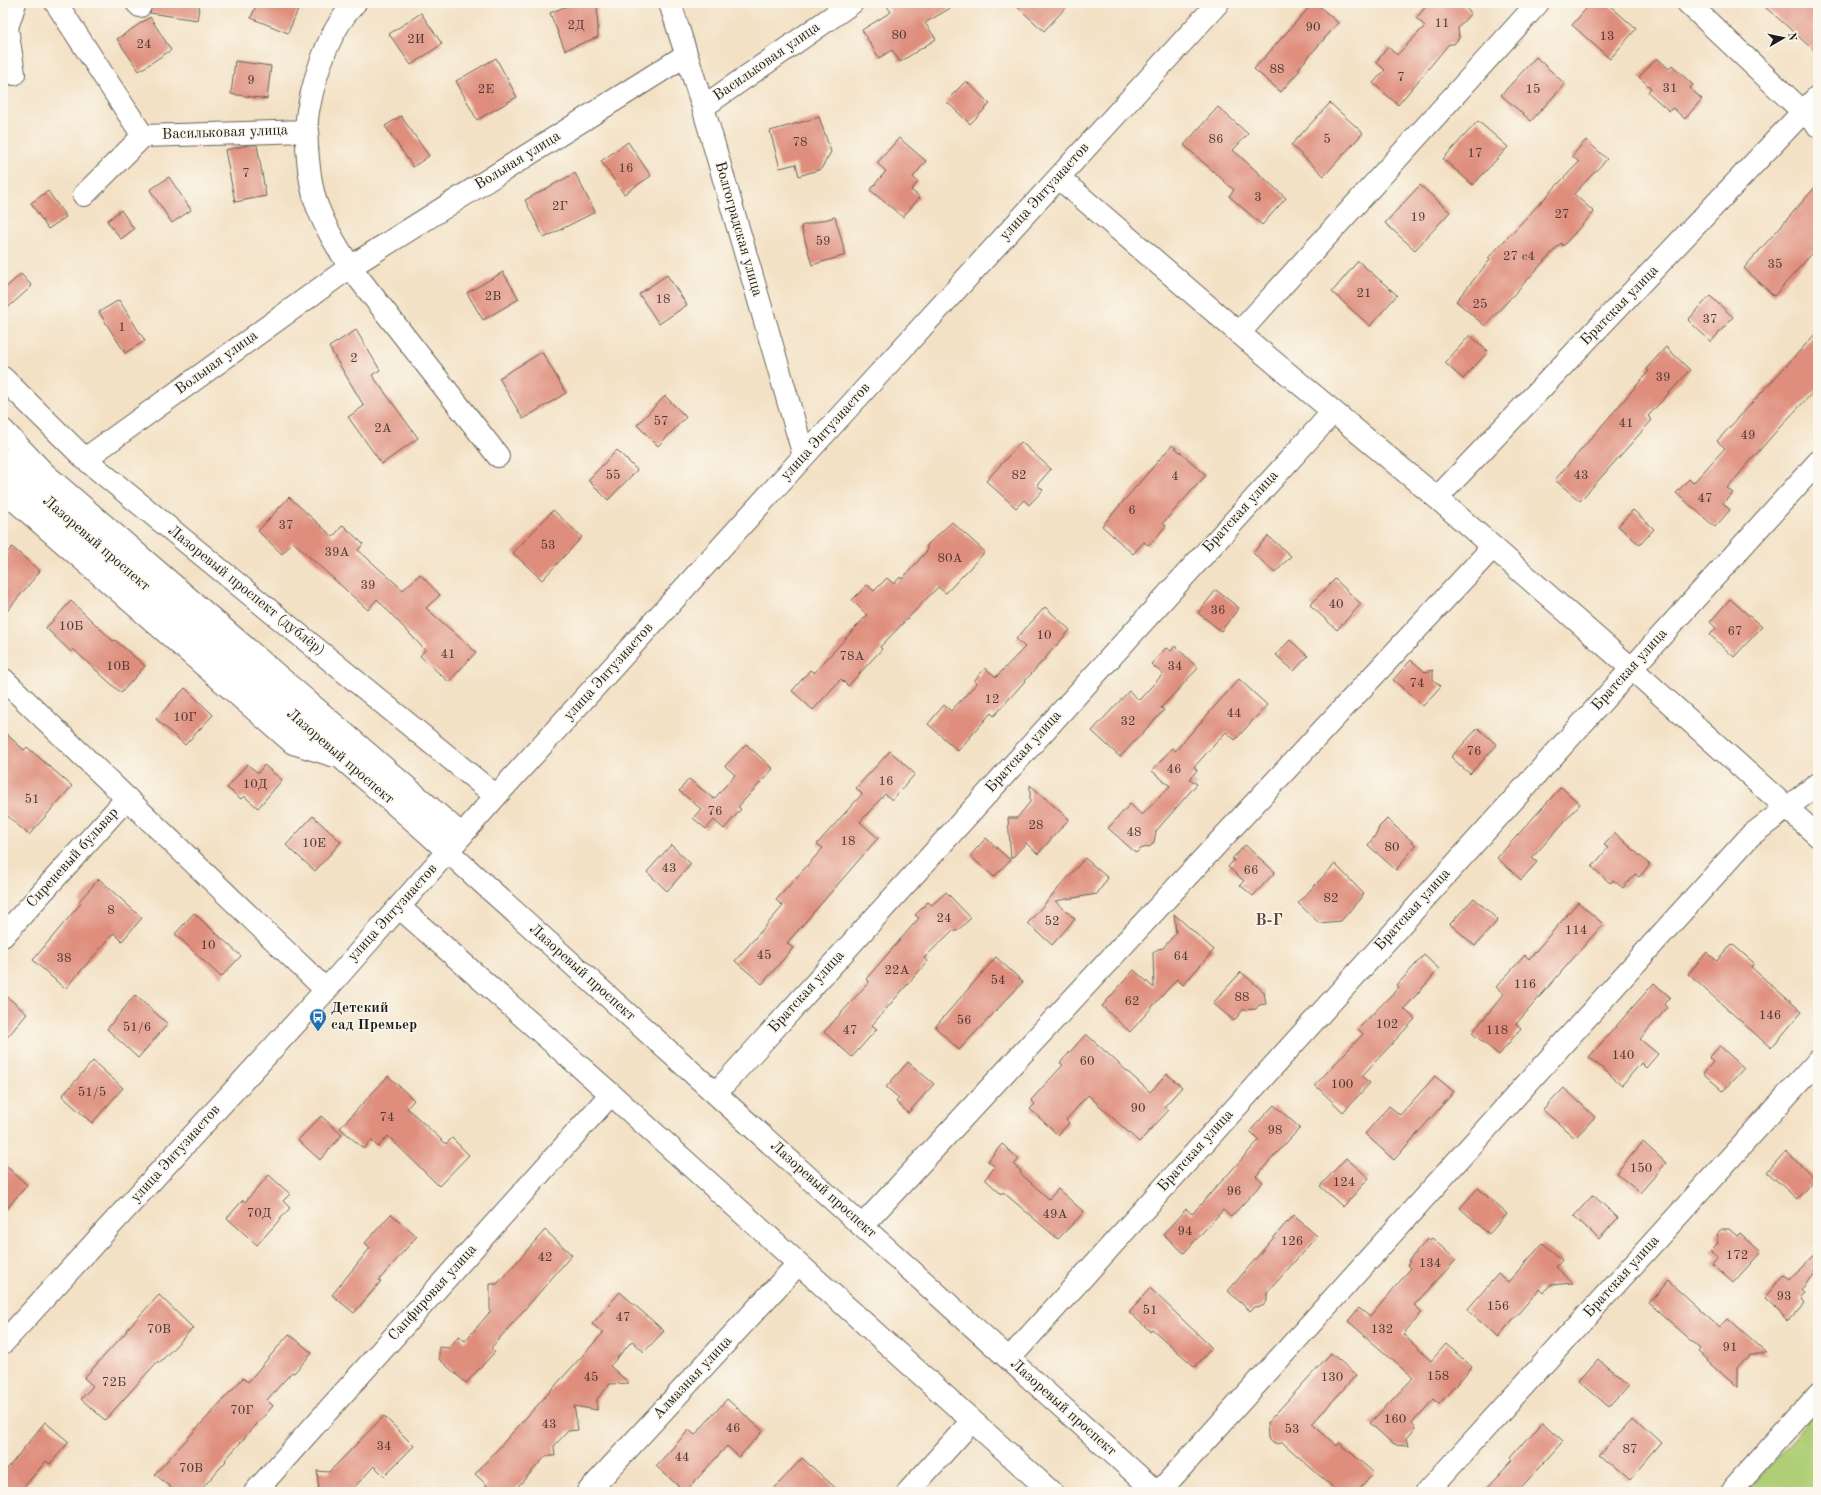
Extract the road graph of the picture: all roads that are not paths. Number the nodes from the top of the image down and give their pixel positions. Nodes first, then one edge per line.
1 (15, 3) edge
2 (56, 3) edge
3 (355, 3) edge
4 (670, 3) edge
5 (852, 3) edge
6 (1218, 3) edge
7 (1538, 3) edge
8 (1688, 3) edge
9 (686, 55) junction
10 (14, 74) dead end
11 (1818, 96) edge
12 (703, 107) junction
13 (1811, 120) edge
14 (308, 131) junction
15 (143, 136) junction
16 (1059, 178) junction
17 (84, 195) dead end
18 (350, 267) junction
19 (1239, 333) junction
20 (3, 378) edge
21 (1333, 412) junction
22 (3, 430) edge
23 (498, 456) dead end
24 (804, 456) junction
25 (85, 459) junction
26 (3, 460) edge
27 (1818, 462) edge
28 (3, 490) edge
29 (1437, 498) junction
30 (1493, 547) junction
31 (1631, 668) junction
32 (3, 679) edge
33 (342, 758) junction
34 (1818, 784) edge
35 (496, 796) junction
36 (127, 798) junction
37 (1786, 808) junction
38 (462, 835) junction
39 (1818, 836) edge
40 (447, 852) junction
41 (399, 907) junction
42 (3, 936) edge
43 (326, 990) junction
44 (1818, 1061) edge
45 (716, 1093) junction
46 (611, 1094) junction
47 (862, 1226) junction
48 (798, 1264) junction
49 (3, 1343) edge
50 (1009, 1359) junction
51 (1818, 1395) edge
52 (972, 1421) junction
53 (255, 1492) edge
54 (588, 1492) edge
55 (908, 1492) edge
56 (1050, 1492) edge
57 (1156, 1492) edge
58 (1159, 1492) edge
59 (1427, 1492) edge
60 (1731, 1492) edge

1 - 10 street
2 - 15 street, Васильковая улица
3 - 14 street
4 - 9 street, Волгоградская улица
5 - 12 street, Васильковая улица
6 - 16 street, улица Энтузиастов
7 - 19 street
8 - 13 street
9 - 12 street, Волгоградская улица
9 - 18 street, Вольная улица
11 - 13 street, Братская улица
12 - 24 street, Волгоградская улица
13 - 29 street, Братская улица
14 - 15 street, Васильковая улица
14 - 18 street
15 - 17 street, Васильковая улица
16 - 19 street
16 - 24 street, улица Энтузиастов
18 - 23 street
18 - 25 street, Вольная улица
19 - 21 street
20 - 25 street, Лазоревый проспект (дублёр)
21 - 29 street
21 - 45 street, Братская улица
22 - 38 street, Лазоревый проспект
24 - 35 street, улица Энтузиастов
25 - 35 street, Лазоревый проспект (дублёр)
26 - 33 street, Лазоревый проспект
27 - 31 street, Братская улица
28 - 33 street
29 - 30 street
30 - 31 street
30 - 47 street
31 - 37 street
31 - 50 street, Братская улица
32 - 36 street
33 - 40 street, Лазоревый проспект
34 - 37 street
35 - 38 street, улица Энтузиастов
36 - 42 street, Сиреневый бульвар
36 - 43 street
37 - 39 street
37 - 58 street
38 - 40 street, улица Энтузиастов
40 - 41 street, улица Энтузиастов
40 - 45 street, Лазоревый проспект
41 - 43 street, улица Энтузиастов
41 - 46 street
43 - 49 street, улица Энтузиастов
44 - 59 street, Братская улица
45 - 47 street, Лазоревый проспект
46 - 48 street
46 - 53 street, Сапфировая улица
47 - 50 street, Лазоревый проспект
48 - 52 street
48 - 54 street, Алмазная улица
50 - 57 street, Лазоревый проспект
51 - 60 street
52 - 55 street
52 - 56 street

